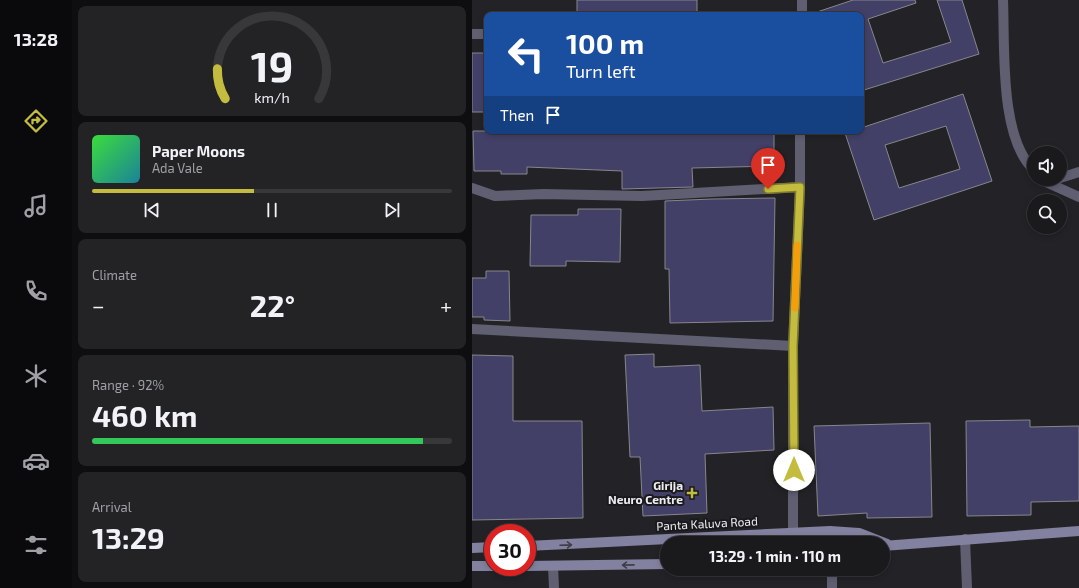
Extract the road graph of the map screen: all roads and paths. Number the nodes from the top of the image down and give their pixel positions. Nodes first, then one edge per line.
1 (802, 0) edge
2 (1004, 0) edge
3 (802, 12) edge
4 (472, 34) edge
5 (484, 34) edge
6 (800, 134) edge
7 (1027, 163) edge
8 (1079, 172) edge
9 (1067, 176) edge
10 (1056, 186) edge
11 (800, 187) junction
12 (472, 188) edge
13 (1079, 197) edge
14 (472, 329) edge
15 (793, 346) junction
16 (830, 531) junction
17 (1079, 531) edge
18 (794, 532) junction
19 (794, 536) edge
20 (830, 536) edge
21 (864, 536) edge
22 (965, 539) junction
23 (890, 545) edge
24 (536, 546) edge
25 (484, 547) edge
26 (472, 548) edge
27 (660, 564) edge
28 (472, 566) edge
29 (484, 566) edge
30 (536, 566) edge
31 (553, 566) junction
32 (832, 576) edge
33 (554, 588) edge
34 (832, 588) edge
35 (967, 588) edge

1 - 3 street
2 - 7 street
4 - 5 street
6 - 11 street
8 - 9 street
10 - 13 street
11 - 12 street
11 - 15 street
14 - 15 street
15 - 18 street
16 - 18 street, Panta Kaluva Road
16 - 20 street
16 - 21 street, Panta Kaluva Road
17 - 22 street, Panta Kaluva Road
18 - 19 street
24 -> 18 street, Panta Kaluva Road
22 - 23 street, Panta Kaluva Road
22 - 35 street
25 - 26 street
27 -> 31 street
28 - 29 street
30 - 31 street
31 - 33 street
32 - 34 street

